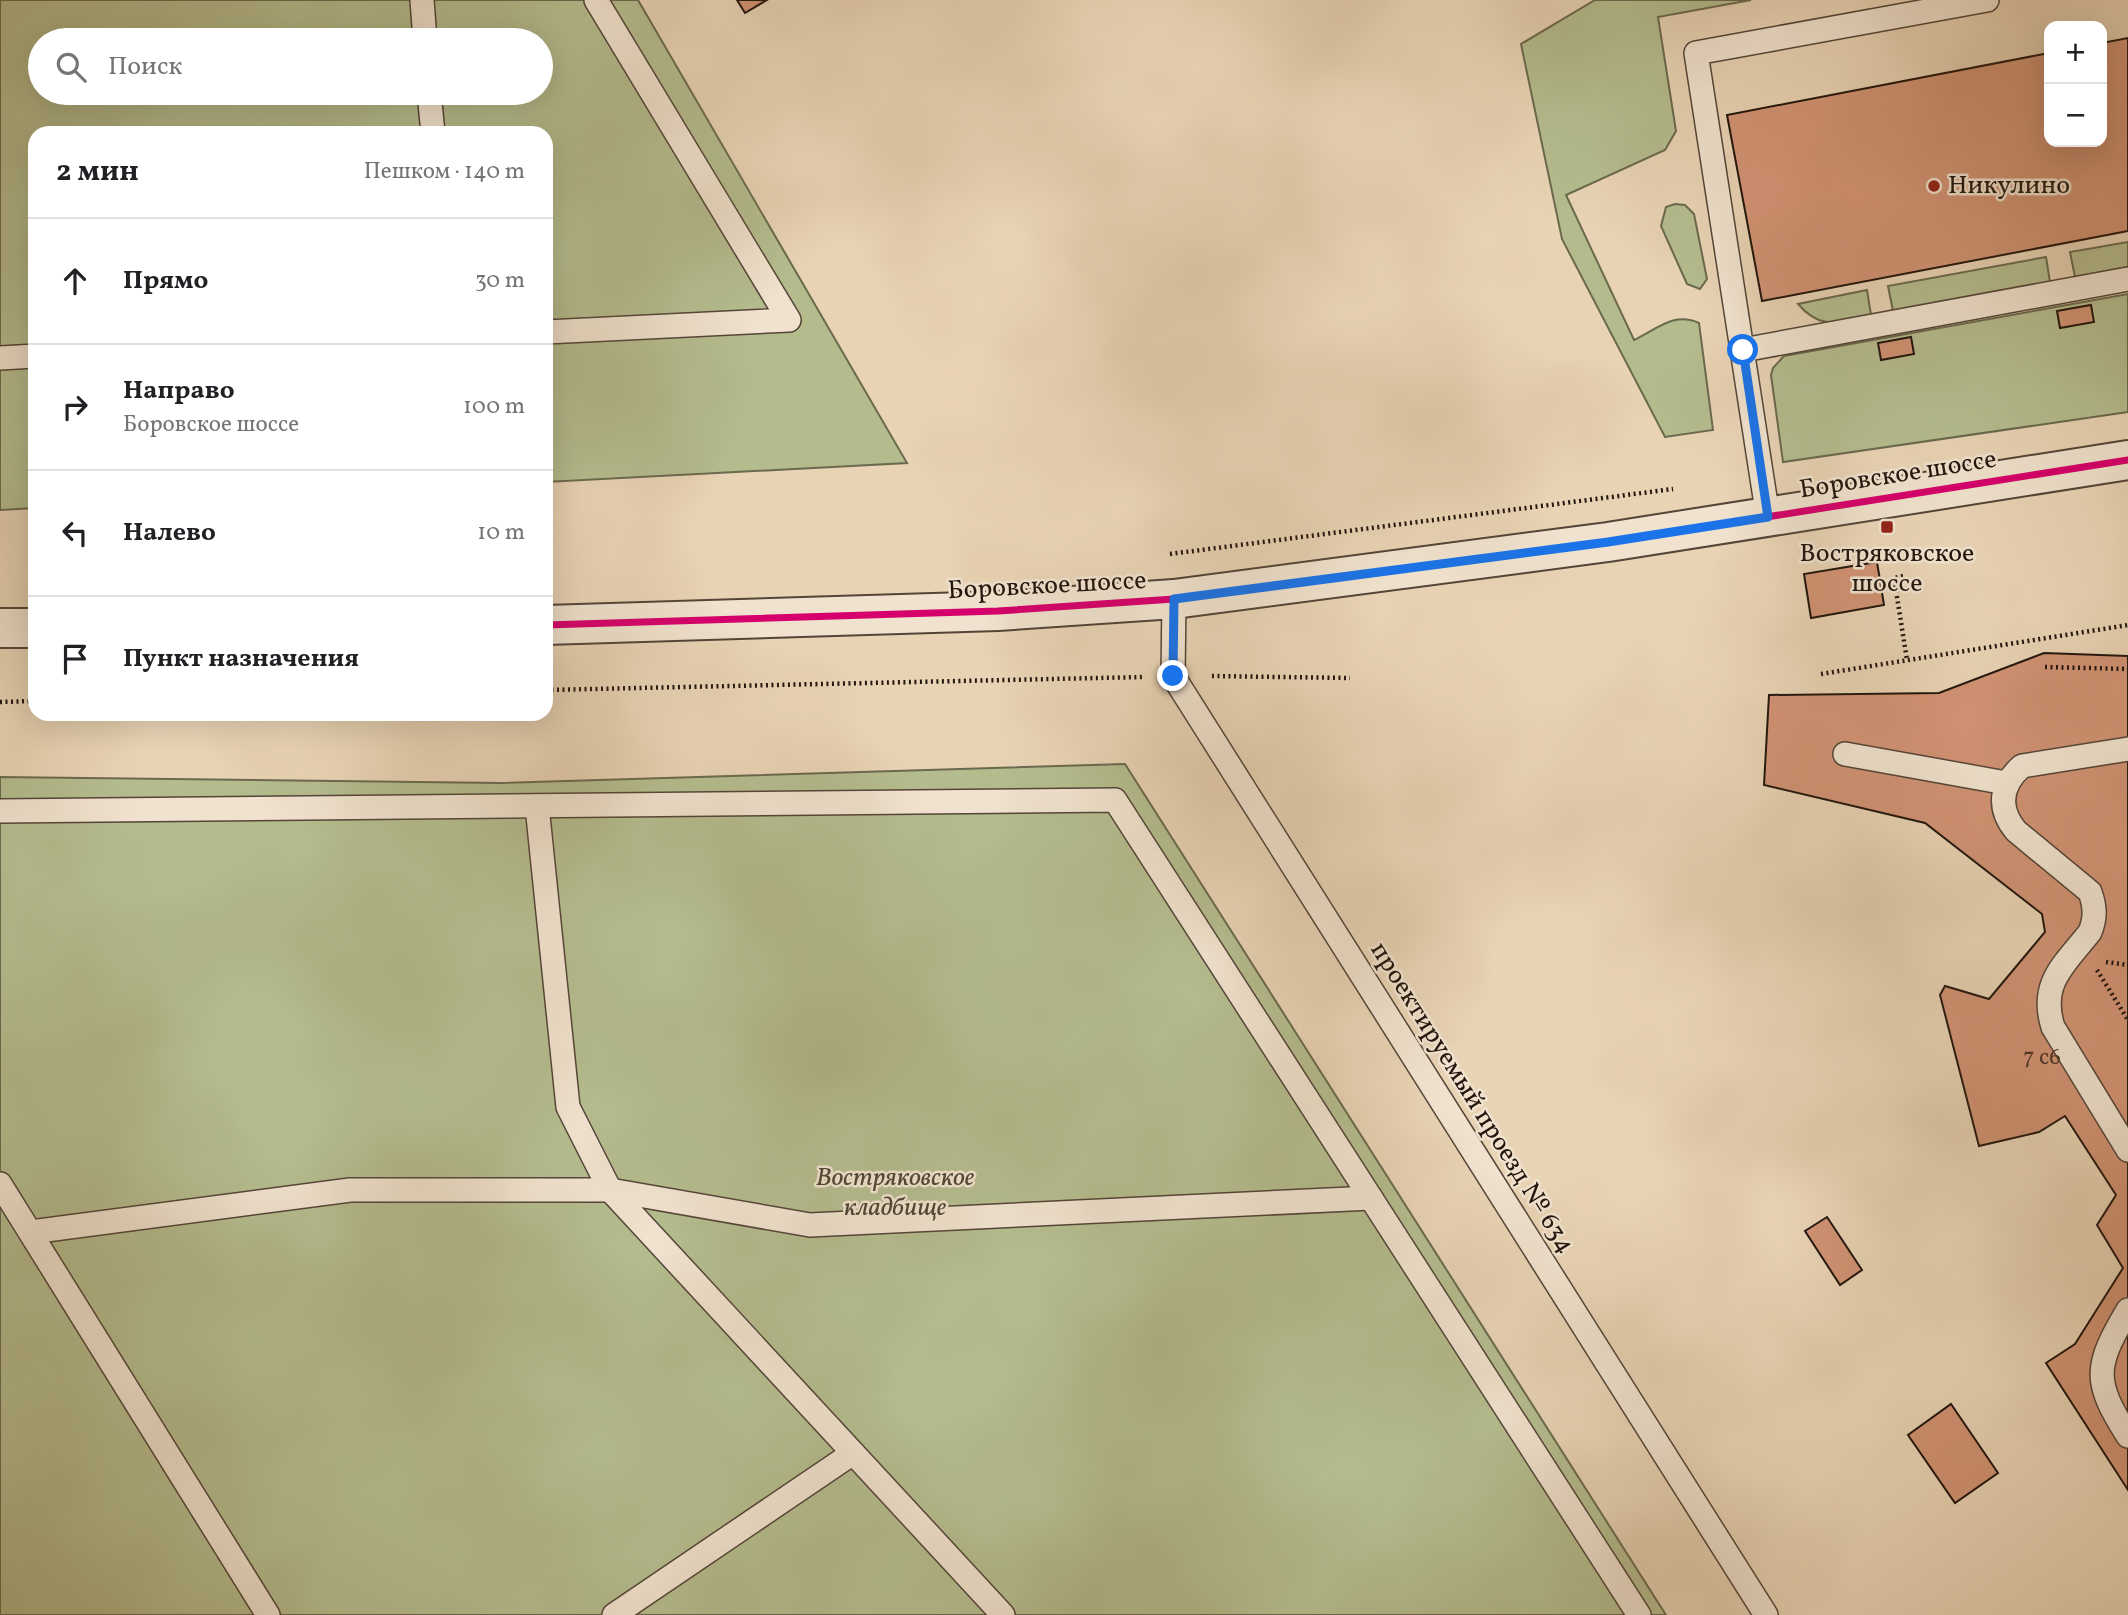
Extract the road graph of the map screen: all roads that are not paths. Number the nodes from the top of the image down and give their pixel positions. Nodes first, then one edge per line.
1 (422, 0) edge
2 (596, 0) edge
3 (1987, 0) edge
4 (424, 28) edge
5 (430, 105) edge
6 (432, 126) edge
7 (2128, 279) edge
8 (553, 332) edge
9 (1743, 350) junction
10 (28, 356) edge
11 (0, 358) edge
12 (2128, 460) edge
13 (1768, 517) junction
14 (1174, 599) junction
15 (553, 625) edge
16 (0, 628) edge
17 (28, 628) edge
18 (2128, 749) edge
19 (1845, 754) dead end
20 (2006, 783) junction
21 (537, 806) junction
22 (0, 811) edge
23 (2128, 1150) edge
24 (0, 1184) edge
25 (610, 1190) junction
26 (1371, 1198) junction
27 (31, 1232) junction
28 (2128, 1310) edge
29 (2128, 1436) edge
30 (853, 1453) junction
31 (268, 1615) edge
32 (614, 1615) edge
33 (1003, 1615) edge
34 (1639, 1615) edge
35 (1766, 1615) edge

1 - 4 lane
2 - 8 lane
3 - 9 lane
5 - 6 lane
7 - 9 lane
9 - 13 lane
10 - 11 lane
12 - 13 street, Боровское шоссе
13 - 14 street, Боровское шоссе
14 - 15 street, Боровское шоссе
14 - 35 lane, проектируемый проезд № 634
16 - 17 street
18 - 20 lane
19 - 20 lane
20 - 23 lane
21 - 22 lane
21 - 25 lane
21 - 26 lane
24 - 27 lane
25 - 26 lane
25 - 27 lane
25 - 30 lane
26 - 34 lane
27 - 31 lane
28 - 29 lane
30 - 32 lane
30 - 33 lane

